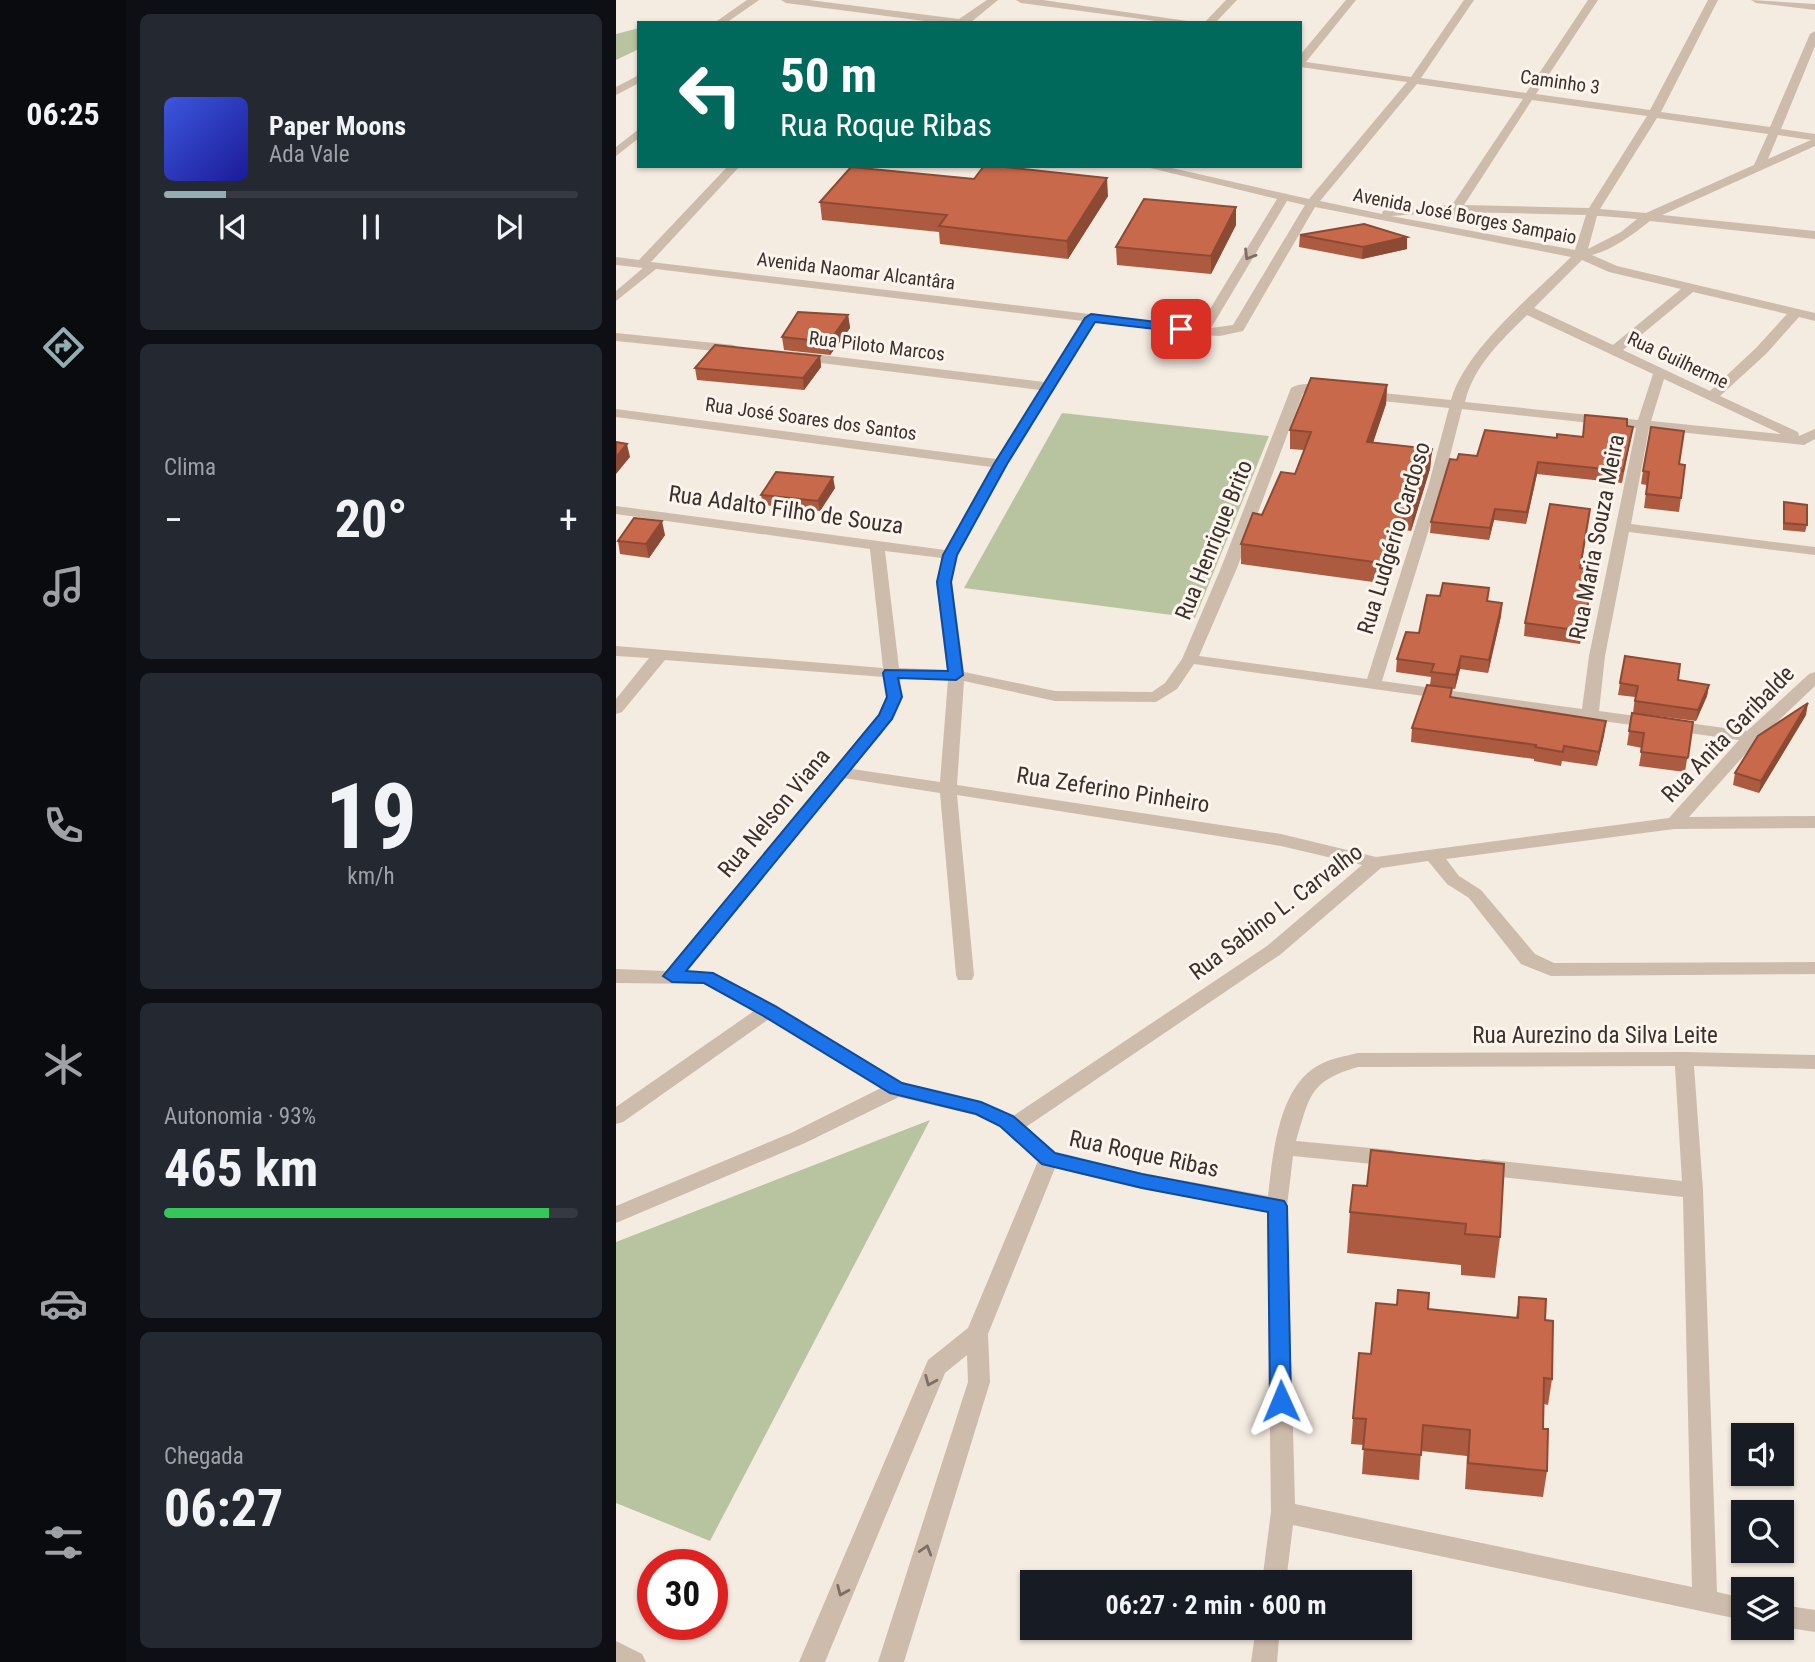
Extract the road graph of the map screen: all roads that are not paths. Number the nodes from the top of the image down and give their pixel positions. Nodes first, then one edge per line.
1 (754, 0) edge
2 (786, 0) edge
3 (993, 0) edge
4 (1021, 0) edge
5 (1232, 0) edge
6 (1351, 0) edge
7 (1469, 0) edge
8 (1593, 0) edge
9 (1713, 0) edge
10 (1756, 0) edge
11 (1815, 8) edge
12 (722, 21) edge
13 (955, 21) edge
14 (964, 21) edge
15 (1181, 21) edge
16 (1211, 21) edge
17 (1815, 34) edge
18 (1302, 61) edge
19 (1302, 63) edge
20 (637, 79) edge
21 (1414, 80) junction
22 (617, 92) edge
23 (637, 94) edge
24 (1529, 95) junction
25 (1654, 114) junction
26 (1774, 131) junction
27 (637, 134) edge
28 (1815, 139) edge
29 (616, 153) edge
30 (1759, 167) junction
31 (733, 168) edge
32 (1156, 168) edge
33 (1205, 168) edge
34 (1197, 177) junction
35 (1284, 197) junction
36 (1312, 203) junction
37 (1453, 209) junction
38 (1593, 211) junction
39 (1366, 215) junction
40 (1647, 217) junction
41 (1446, 230) junction
42 (1815, 235) edge
43 (1580, 255) junction
44 (616, 261) edge
45 (647, 265) junction
46 (1690, 288) junction
47 (616, 297) edge
48 (1525, 309) junction
49 (1796, 312) junction
50 (1815, 317) edge
51 (1091, 318) junction
52 (1203, 331) junction
53 (616, 337) edge
54 (752, 351) edge
55 (1614, 351) junction
56 (779, 354) edge
57 (1660, 372) junction
58 (1050, 387) junction
59 (1712, 396) junction
60 (1457, 405) junction
61 (616, 413) edge
62 (1643, 425) junction
63 (1811, 440) edge
64 (1000, 464) junction
65 (616, 510) edge
66 (1623, 527) junction
67 (877, 545) junction
68 (1815, 551) edge
69 (950, 555) junction
70 (616, 651) edge
71 (659, 657) junction
72 (1190, 659) junction
73 (890, 673) junction
74 (956, 675) junction
75 (1815, 677) edge
76 (1373, 684) junction
77 (616, 709) edge
78 (1590, 714) junction
79 (1751, 737) junction
80 (840, 772) junction
81 (948, 788) junction
82 (1815, 822) edge
83 (1674, 823) junction
84 (1433, 855) junction
85 (1376, 863) junction
86 (1815, 968) edge
87 (965, 975) dead end
88 (616, 976) edge
89 (672, 976) junction
90 (769, 1010) junction
91 (1684, 1059) junction
92 (1815, 1062) edge
93 (897, 1089) junction
94 (616, 1117) edge
95 (1013, 1126) junction
96 (1284, 1147) junction
97 (1049, 1159) junction
98 (1417, 1161) edge
99 (1457, 1165) edge
100 (1693, 1190) junction
101 (1277, 1206) junction
102 (616, 1215) edge
103 (977, 1334) junction
104 (1283, 1512) junction
105 (1276, 1570) edge
106 (1705, 1602) junction
107 (1731, 1607) edge
108 (1794, 1618) edge
109 (1815, 1621) edge
110 (1267, 1640) edge
111 (616, 1653) edge
112 (633, 1662) edge
113 (812, 1662) edge
114 (891, 1662) edge
115 (1264, 1662) edge

1 - 12 street
2 - 13 street
3 - 14 street
4 - 15 street
5 - 16 street
6 - 18 street
7 - 21 street
8 - 24 street
9 - 25 street
10 - 11 street
17 - 26 street
19 - 21 street, Caminho 3
20 - 22 street
21 - 24 street, Caminho 3
21 - 36 street
22 - 23 street
24 - 25 street, Caminho 3
24 - 37 street
25 - 26 street, Caminho 3
25 - 38 street
26 - 28 street, Caminho 3
26 - 30 street
27 - 29 street
28 - 30 street
30 - 40 street
31 - 45 street
32 - 34 street, Avenida José Borges Sampaio
33 - 34 street
34 - 35 street, Avenida José Borges Sampaio
35 - 36 street, Avenida José Borges Sampaio
35 -> 52 street
36 - 39 street, Avenida José Borges Sampaio
36 - 52 street, Avenida Naomar Alcantâra
37 - 38 street
37 - 39 street
37 - 41 street
38 - 40 street
38 - 43 street
39 - 41 street, Avenida José Borges Sampaio
40 - 42 street
40 - 43 street
41 - 43 street, Avenida José Borges Sampaio
43 - 46 street, Avenida José Borges Sampaio
43 - 48 street, Rua Ludgério Cardoso
44 - 45 street, Avenida Naomar Alcantâra
45 - 47 street
45 - 51 street, Avenida Naomar Alcantâra
46 - 49 street, Avenida José Borges Sampaio
46 - 55 street
48 - 55 street, Rua Guilherme
48 - 60 street, Rua Ludgério Cardoso
49 - 50 street, Avenida José Borges Sampaio
49 - 59 street
51 - 52 street, Avenida Naomar Alcantâra
51 - 58 street
53 - 54 street
55 - 57 street, Rua Guilherme
56 - 58 street, Rua Piloto Marcos
57 - 59 street, Rua Guilherme
57 - 62 street, Rua Maria Souza Meira
58 - 64 street
59 - 63 street, Rua Guilherme
60 - 62 street
60 - 72 street, Rua Henrique Brito
60 - 76 street, Rua Ludgério Cardoso
61 - 64 street, Rua José Soares dos Santos
62 - 63 street
62 - 66 street, Rua Maria Souza Meira
64 - 69 street
65 - 67 street, Rua Adalto Filho de Souza
66 - 68 street
66 - 78 street, Rua Maria Souza Meira
67 - 69 street, Rua Adalto Filho de Souza
67 - 73 street, Rua Nelson Viana
69 - 74 street
70 - 71 street
71 - 73 street
71 - 77 street
72 - 74 street, Rua Henrique Brito
72 - 76 street
73 - 74 street
73 - 80 street, Rua Nelson Viana
74 - 81 street
75 - 79 street, Rua Anita Garibalde
76 - 78 street
78 - 79 street
79 - 83 street, Rua Anita Garibalde
80 - 81 street, Rua Zeferino Pinheiro
80 - 89 street, Rua Nelson Viana
81 - 85 street, Rua Zeferino Pinheiro
81 - 87 street
82 - 83 street, Rua Sabino L. Carvalho
83 - 84 street, Rua Sabino L. Carvalho
84 - 85 street, Rua Sabino L. Carvalho
84 - 86 street
85 - 95 street, Rua Sabino L. Carvalho
88 - 89 street
89 - 90 street, Rua Roque Ribas
90 - 93 street, Rua Roque Ribas
90 - 94 street
91 - 92 street, Rua Aurezino da Silva Leite
91 - 96 street, Rua Aurezino da Silva Leite
91 - 100 street
93 - 95 street, Rua Roque Ribas
93 - 102 street
95 - 97 street, Rua Roque Ribas
96 - 98 street
96 - 101 street, Rua Aurezino da Silva Leite
97 - 101 street, Rua Roque Ribas
97 - 103 street
99 - 100 street
100 - 106 street
101 - 104 street, Rua Aurezino da Silva Leite
103 -> 113 street
114 -> 103 street
104 - 105 street, Rua Aurezino da Silva Leite
104 - 106 street
106 - 107 street
108 - 109 street
110 - 115 street
111 - 112 street

